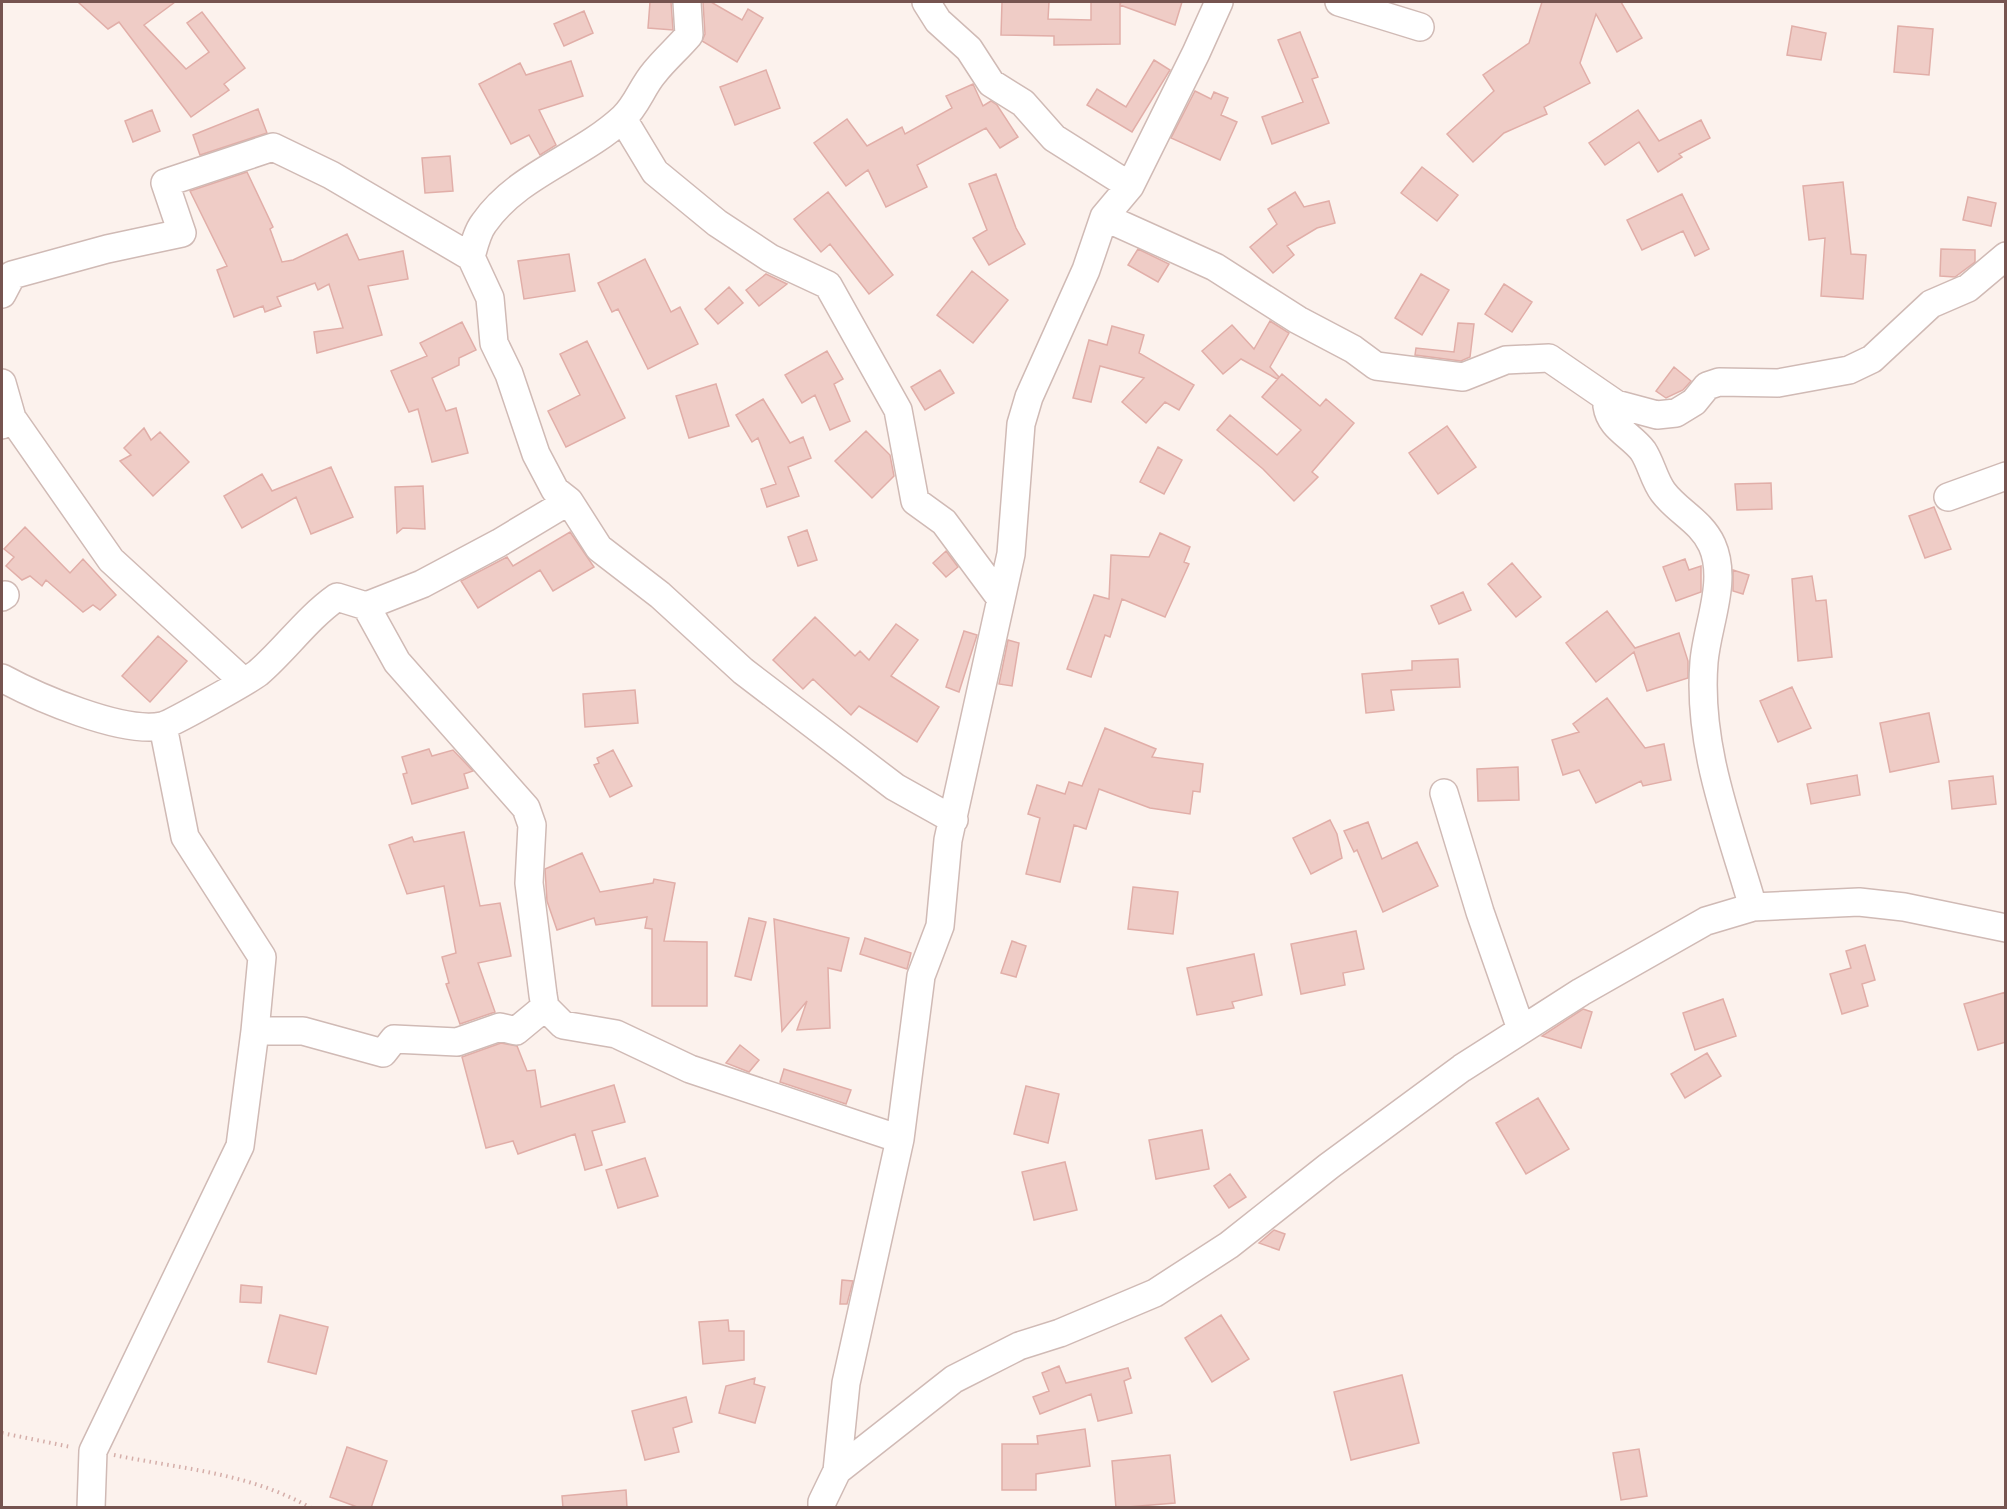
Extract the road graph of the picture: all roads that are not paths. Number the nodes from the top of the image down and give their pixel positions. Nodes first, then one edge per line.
1 (687, 2) edge
2 (926, 2) edge
3 (1218, 2) edge
4 (1339, 2) edge
5 (1420, 27) dead end
6 (623, 119) junction
7 (1130, 186) junction
8 (1104, 217) junction
9 (2006, 256) edge
10 (471, 257) junction
11 (2, 294) edge
12 (2, 383) edge
13 (1616, 404) junction
14 (7, 421) edge
15 (2006, 476) edge
16 (1948, 497) dead end
17 (568, 501) junction
18 (1001, 599) junction
19 (366, 606) junction
20 (2, 678) edge
21 (243, 681) junction
22 (163, 726) junction
23 (1444, 793) dead end
24 (954, 820) junction
25 (1752, 907) junction
26 (2006, 928) edge
27 (545, 1007) junction
28 (1521, 1029) junction
29 (255, 1031) junction
30 (900, 1139) junction
31 (837, 1471) junction
32 (91, 1508) edge
33 (822, 1508) edge

1 - 6 street
2 - 7 street
3 - 7 street
4 - 5 street
6 - 10 street
6 - 18 street
7 - 8 street
8 - 13 street
8 - 18 street
9 - 13 street
10 - 11 street
10 - 17 street
12 - 14 street
13 - 25 street
14 - 21 street
15 - 16 street
17 - 19 street
17 - 24 street
18 - 24 street
19 - 21 street
19 - 27 street
20 - 22 street
21 - 22 street
22 - 29 street
23 - 28 street
24 - 30 street
25 - 26 street
25 - 28 street
27 - 29 street
27 - 30 street
28 - 31 street
29 - 32 street
30 - 31 street
31 - 33 street

